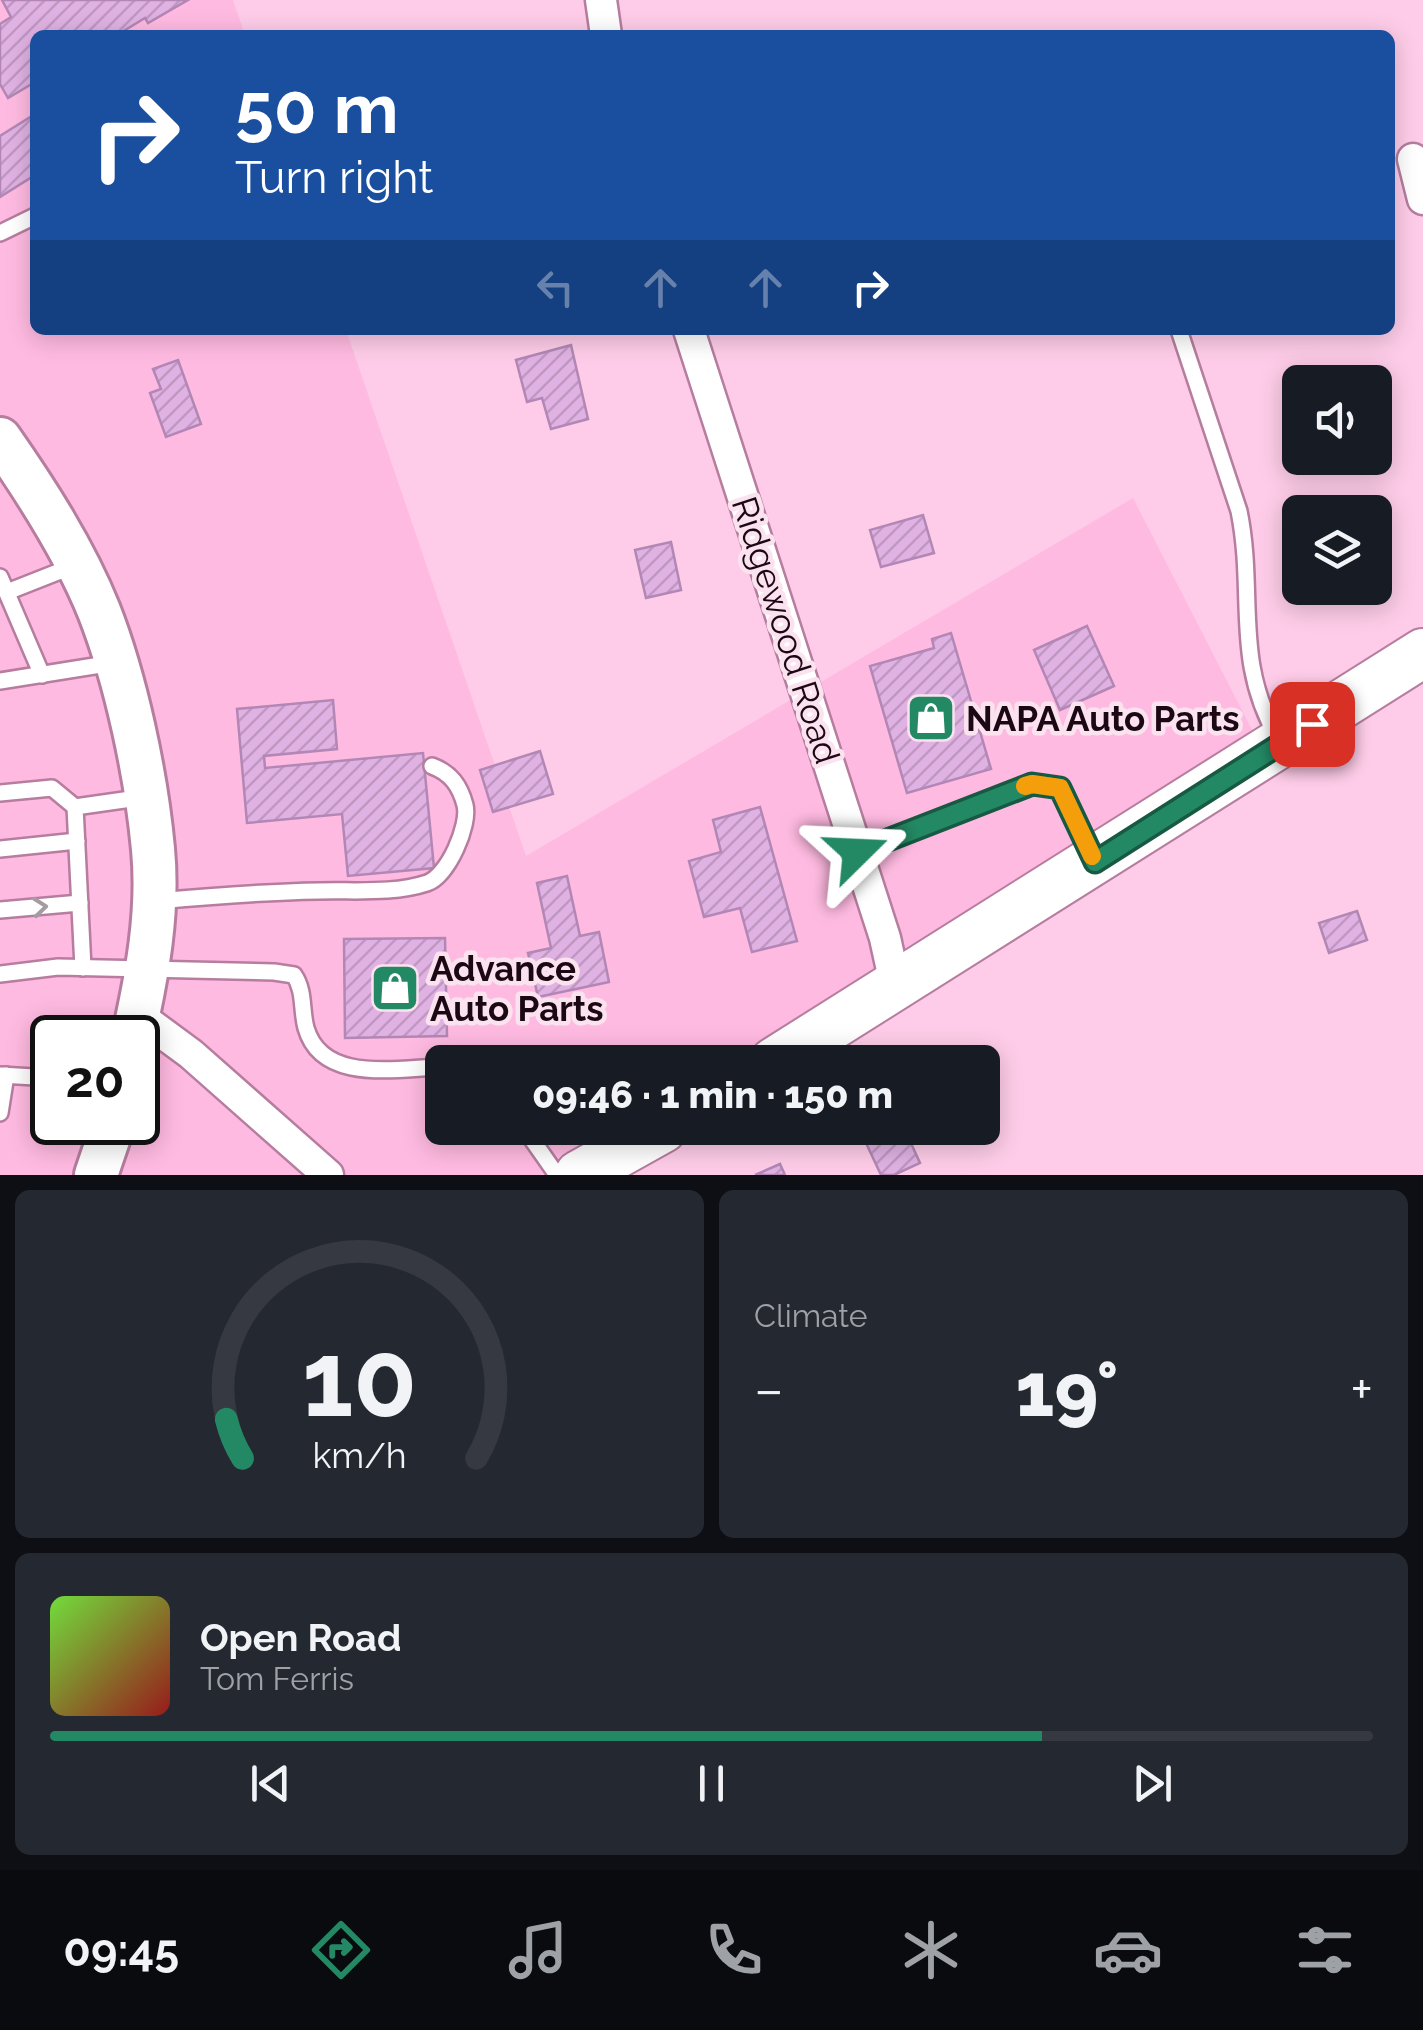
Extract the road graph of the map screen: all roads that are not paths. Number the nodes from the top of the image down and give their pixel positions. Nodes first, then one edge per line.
1 (601, 0) edge
2 (605, 30) edge
3 (1413, 159) dead end
4 (1423, 199) edge
5 (30, 218) edge
6 (0, 233) edge
7 (692, 335) edge
8 (1182, 335) edge
9 (10, 461) edge
10 (76, 565) junction
11 (4, 585) edge
12 (1423, 653) edge
13 (117, 662) junction
14 (42, 675) junction
15 (0, 682) edge
16 (1281, 743) junction
17 (432, 766) dead end
18 (0, 792) edge
19 (145, 797) junction
20 (75, 807) junction
21 (77, 841) junction
22 (0, 849) edge
23 (857, 852) junction
24 (1095, 862) junction
25 (154, 901) junction
26 (80, 902) junction
27 (0, 910) edge
28 (83, 968) junction
29 (148, 968) junction
30 (0, 974) edge
31 (896, 988) junction
32 (137, 1015) edge
33 (160, 1038) edge
34 (802, 1045) edge
35 (425, 1067) edge
36 (3, 1075) edge
37 (30, 1077) edge
38 (0, 1113) edge
39 (106, 1145) edge
40 (536, 1145) edge
41 (633, 1145) edge
42 (96, 1175) edge
43 (328, 1175) edge
44 (557, 1175) edge
45 (579, 1175) edge

1 - 2 street
3 - 4 street
5 - 6 lane
7 - 23 street, Ridgewood Road
8 - 16 lane
9 - 10 main road
10 - 11 lane
10 - 13 main road
11 - 14 lane
12 - 16 main road
13 - 14 lane
13 - 19 main road
14 - 15 lane
16 - 24 main road
17 - 25 lane
18 - 20 lane
19 - 20 lane
19 - 25 main road
20 - 21 lane
21 - 22 lane
21 - 26 lane
23 - 24 lane
23 - 31 street, Ridgewood Road
24 - 31 main road
25 - 29 main road
27 -> 26 lane
26 - 28 lane
28 - 29 lane
28 - 30 lane
29 - 32 main road
29 - 35 lane
31 - 34 main road
33 - 43 street
36 - 37 lane
36 - 38 lane
39 - 42 main road
40 - 44 lane
41 - 45 main road

